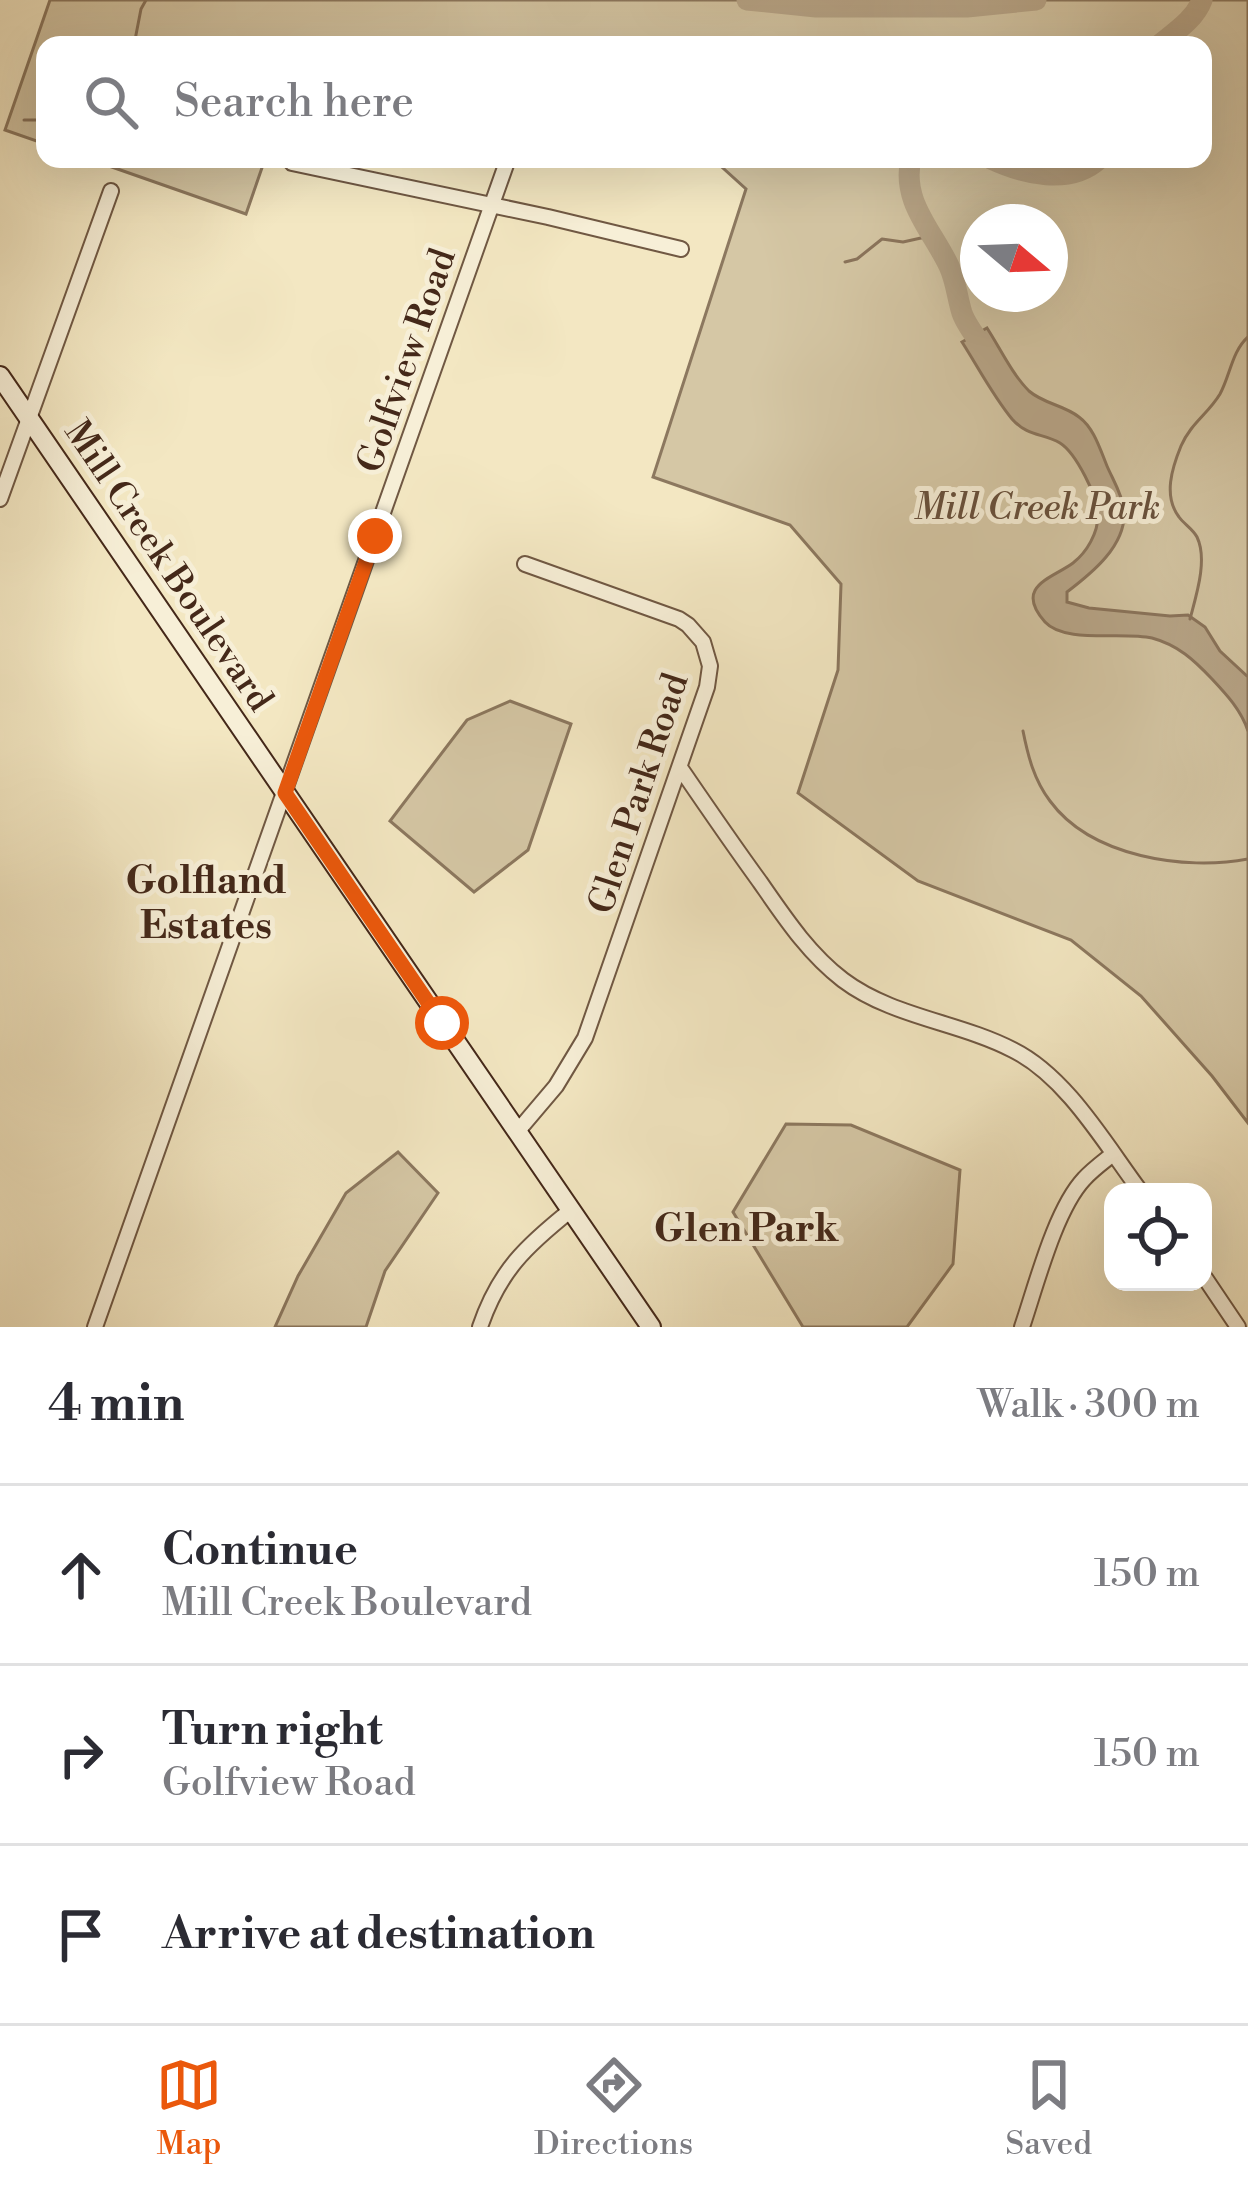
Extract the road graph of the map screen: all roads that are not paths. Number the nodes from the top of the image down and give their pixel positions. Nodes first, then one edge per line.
1 (315, 168) edge
2 (505, 168) edge
3 (111, 191) dead end
4 (491, 206) junction
5 (681, 249) dead end
6 (0, 376) edge
7 (29, 418) junction
8 (0, 499) edge
9 (525, 564) dead end
10 (680, 769) junction
11 (285, 793) junction
12 (517, 1132) junction
13 (1113, 1154) junction
14 (1134, 1183) edge
15 (572, 1210) junction
16 (1212, 1288) edge
17 (95, 1327) edge
18 (480, 1327) edge
19 (651, 1327) edge
20 (1022, 1327) edge
21 (1238, 1327) edge

1 - 4 street
2 - 4 street, Golfview Road
3 - 7 street
4 - 5 street
4 - 11 street, Golfview Road
6 - 7 street, Mill Creek Boulevard
7 - 8 street
7 - 11 street, Mill Creek Boulevard
9 - 10 street, Glen Park Road
10 - 12 street, Glen Park Road
10 - 13 street
11 - 12 street, Mill Creek Boulevard
11 - 17 street, Golfview Road
12 - 15 street, Mill Creek Boulevard
13 - 14 street
13 - 20 street
15 - 18 street
15 - 19 street, Mill Creek Boulevard
16 - 21 street

